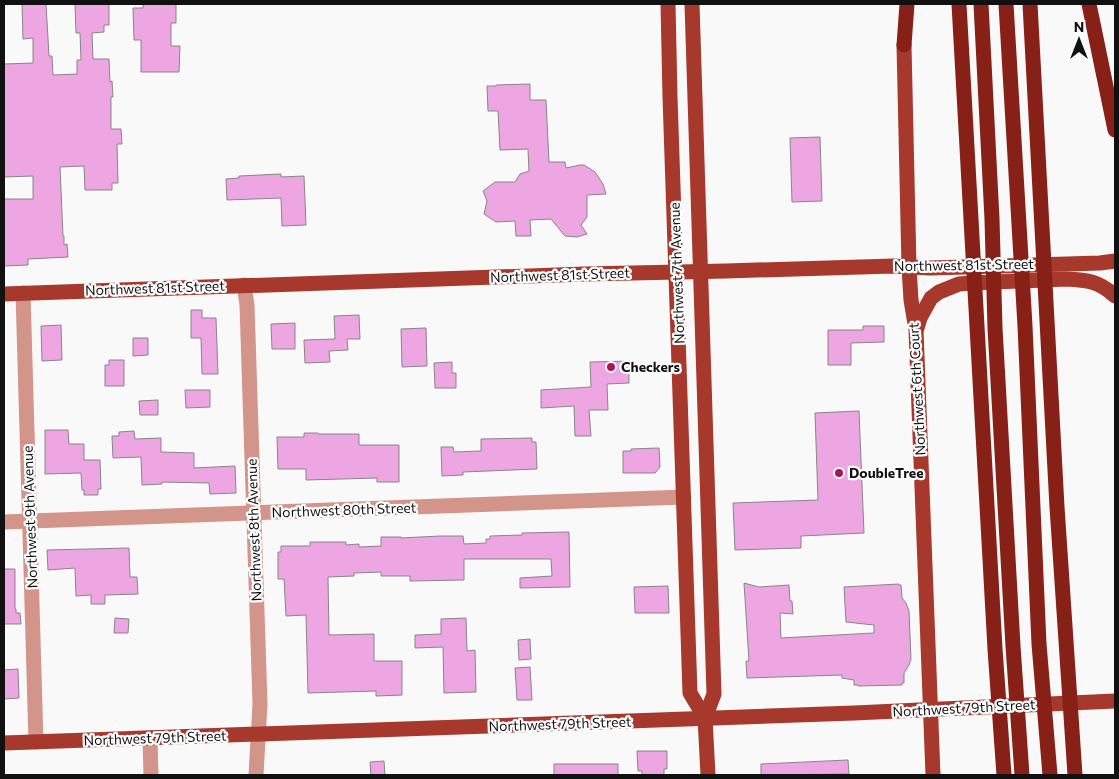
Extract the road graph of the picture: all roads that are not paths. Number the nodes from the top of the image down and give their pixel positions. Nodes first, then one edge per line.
1 (668, 4) edge
2 (692, 4) edge
3 (901, 4) edge
4 (907, 4) edge
5 (960, 4) edge
6 (982, 4) edge
7 (1006, 4) edge
8 (1030, 4) edge
9 (1089, 4) edge
10 (904, 45) junction
11 (1115, 130) edge
12 (1115, 261) edge
13 (909, 267) junction
14 (676, 272) junction
15 (701, 272) junction
16 (244, 285) junction
17 (23, 293) junction
18 (4, 294) edge
19 (1115, 296) edge
20 (916, 330) junction
21 (684, 497) junction
22 (254, 513) junction
23 (30, 521) junction
24 (4, 522) edge
25 (1115, 701) edge
26 (930, 710) junction
27 (705, 718) junction
28 (258, 734) junction
29 (150, 738) junction
30 (36, 742) junction
31 (4, 743) edge
32 (1004, 768) edge
33 (1022, 768) edge
34 (1074, 768) edge
35 (151, 775) edge
36 (256, 775) edge
37 (708, 775) edge
38 (933, 775) edge
39 (1050, 775) edge

1 - 14 main road, Northwest 7th Avenue
2 - 15 main road, Northwest 7th Avenue
3 - 10 street, Northwest 6th Court
4 - 10 highway
5 - 32 highway
6 - 33 highway
7 - 39 highway
8 - 34 highway
9 - 11 highway
10 - 13 main road, Northwest 6th Court
12 - 13 main road, Northwest 81st Street
13 - 15 main road, Northwest 81st Street
13 - 20 main road, Northwest 6th Court
14 - 15 main road, Northwest 81st Street
14 - 16 main road, Northwest 81st Street
14 - 21 main road, Northwest 7th Avenue
15 - 27 main road, Northwest 7th Avenue
16 - 17 main road, Northwest 81st Street
16 - 22 street, Northwest 8th Avenue
17 - 18 main road, Northwest 81st Street
17 - 23 street, Northwest 9th Avenue
19 - 20 main road
20 - 26 main road, Northwest 6th Court
21 - 22 street, Northwest 80th Street
21 - 27 main road, Northwest 7th Avenue
22 - 23 street, Northwest 80th Street
22 - 28 street, Northwest 8th Avenue
23 - 24 street, Northwest 80th Street
23 - 30 street, Northwest 9th Avenue
25 - 26 main road, Northwest 79th Street
26 - 27 main road, Northwest 79th Street
26 - 38 main road, Northwest 6th Court
27 - 28 main road, Northwest 79th Street
27 - 37 main road, Northwest 7th Avenue
28 - 29 main road, Northwest 79th Street
28 - 36 street, Northwest 8th Avenue
29 - 30 main road, Northwest 79th Street
29 - 35 street
30 - 31 main road, Northwest 79th Street

